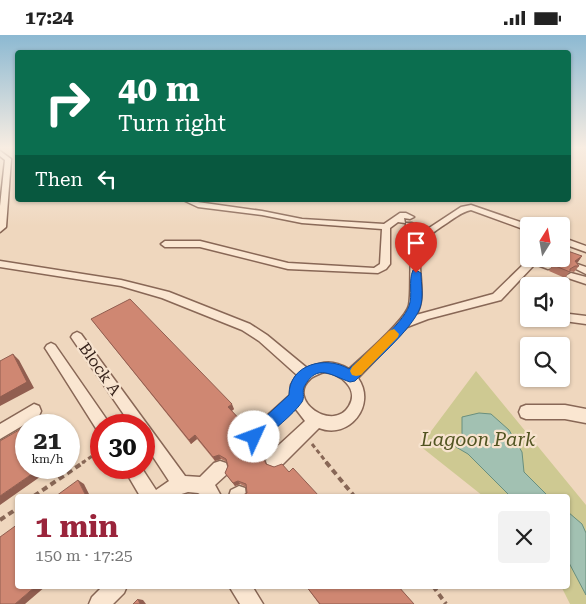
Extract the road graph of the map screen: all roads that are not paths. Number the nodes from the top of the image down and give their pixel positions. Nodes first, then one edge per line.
1 (7, 174) edge
2 (191, 202) edge
3 (520, 224) edge
4 (386, 227) junction
5 (0, 229) edge
6 (430, 231) junction
7 (570, 243) edge
8 (164, 244) dead end
9 (586, 249) edge
10 (0, 264) edge
11 (526, 267) edge
12 (578, 271) edge
13 (586, 281) edge
14 (570, 318) edge
15 (586, 320) edge
16 (403, 324) junction
17 (77, 337) dead end
18 (51, 348) dead end
19 (305, 374) junction
20 (350, 377) junction
21 (296, 398) junction
22 (34, 411) dead end
23 (526, 412) dead end
24 (95, 414) edge
25 (132, 414) edge
26 (586, 416) edge
27 (316, 421) junction
28 (0, 432) edge
29 (254, 437) dead end
30 (155, 447) edge
31 (274, 461) dead end
32 (220, 469) dead end
33 (139, 479) edge
34 (181, 484) junction
35 (208, 491) edge
36 (149, 494) edge
37 (164, 494) edge
38 (115, 589) edge
39 (241, 589) edge
40 (99, 604) edge
41 (253, 604) edge

1 - 5 street
2 - 4 street
3 - 6 street
4 - 6 street
4 - 8 street
6 - 16 street
7 - 9 street
10 - 19 street
11 - 16 street
12 - 13 street
14 - 15 street
16 - 20 street
17 - 25 street, Block A
18 - 24 street
19 - 20 street
19 - 21 street
20 - 27 street
21 - 27 street
21 - 29 street
22 - 28 street
23 - 26 street
27 - 31 street
30 - 34 street
32 - 35 street
33 - 36 street
34 - 35 street
34 - 37 street
38 - 40 street
39 - 41 street

